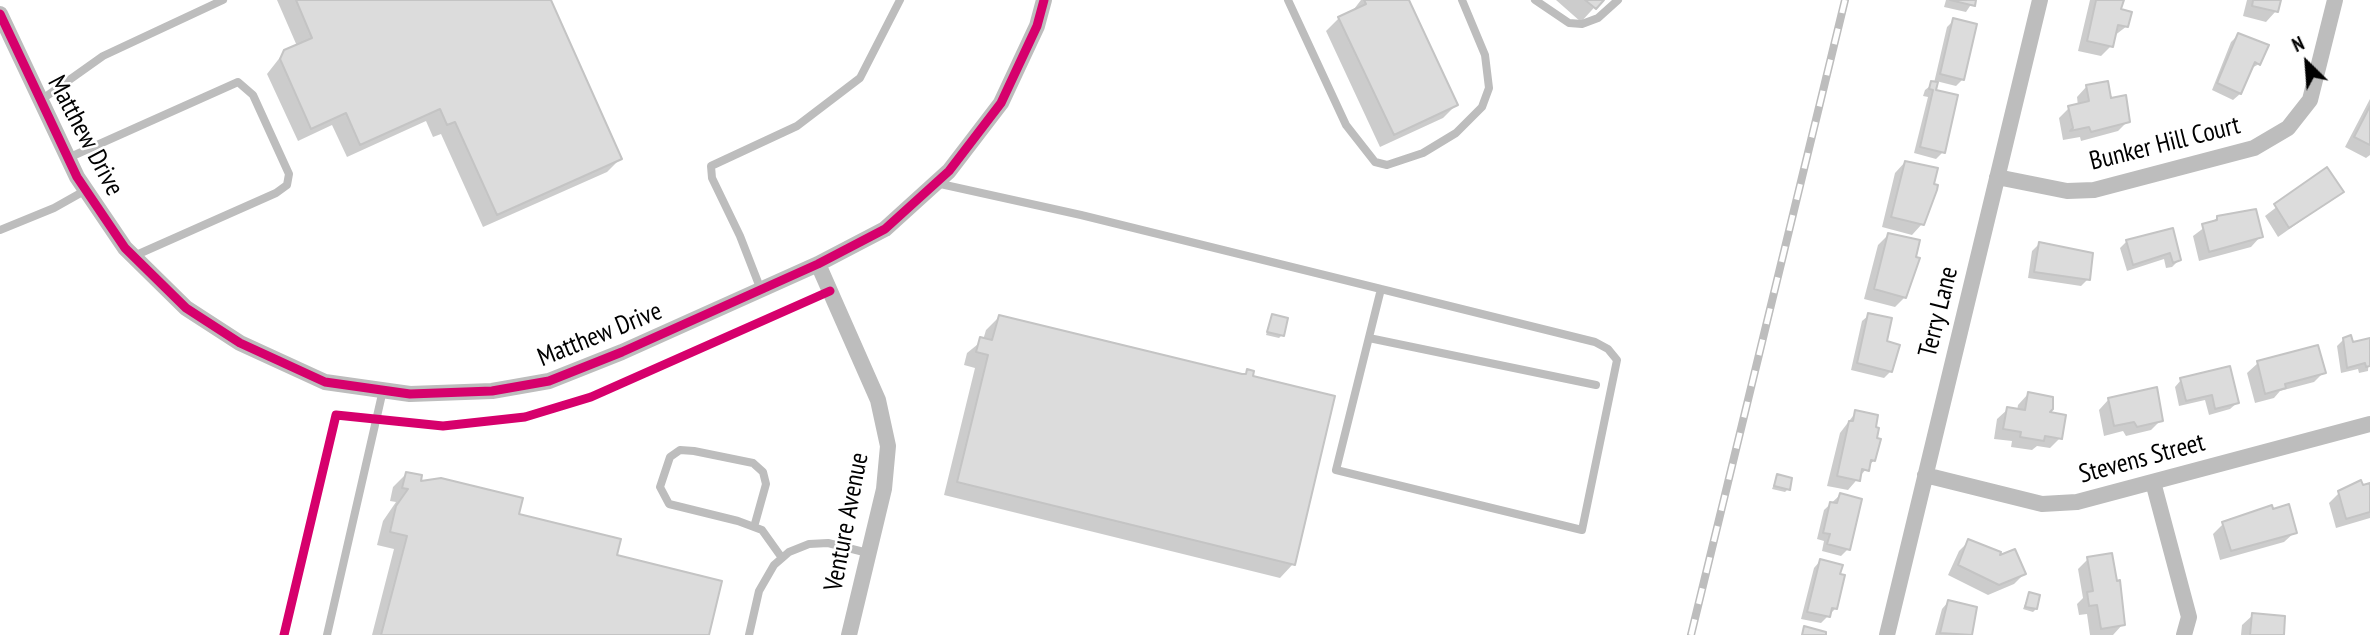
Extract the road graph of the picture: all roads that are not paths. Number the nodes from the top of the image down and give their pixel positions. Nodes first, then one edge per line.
1 (223, 0) edge
2 (900, 0) edge
3 (1044, 0) edge
4 (1287, 0) edge
5 (1462, 0) edge
6 (1535, 0) edge
7 (1618, 0) edge
8 (2040, 0) edge
9 (2334, 0) edge
10 (0, 14) edge
11 (41, 100) junction
12 (68, 158) junction
13 (1997, 177) junction
14 (936, 183) junction
15 (86, 190) junction
16 (0, 230) edge
17 (134, 257) junction
18 (818, 264) junction
19 (1381, 289) junction
20 (761, 290) junction
21 (1369, 338) junction
22 (1596, 385) dead end
23 (383, 390) junction
24 (2370, 424) edge
25 (1925, 475) junction
26 (2153, 482) junction
27 (754, 527) junction
28 (868, 553) junction
29 (782, 558) junction
30 (327, 635) edge
31 (749, 635) edge
32 (849, 635) edge
33 (1886, 635) edge
34 (2184, 635) edge

1 - 11 lane
2 - 20 lane
3 - 14 street, Matthew Drive
4 - 5 lane
6 - 7 lane
8 - 13 street, Terry Lane
9 - 13 street, Bunker Hill Court
10 - 11 street, Matthew Drive
11 - 12 street, Matthew Drive
12 - 15 street, Matthew Drive
12 - 17 lane
13 - 25 street, Terry Lane
14 - 18 street, Matthew Drive
14 - 19 lane
15 - 16 lane
15 - 17 street, Matthew Drive
17 - 23 street, Matthew Drive
18 - 20 street, Matthew Drive
18 - 28 street, Venture Avenue
19 - 21 lane
19 - 21 lane
20 - 23 street, Matthew Drive
21 - 22 lane
23 - 30 lane
24 - 26 street, Stevens Street
25 - 26 street, Stevens Street
25 - 33 street, Terry Lane
26 - 34 street
27 - 27 lane
27 - 29 lane
28 - 29 lane
28 - 32 street, Venture Avenue
29 - 31 lane

